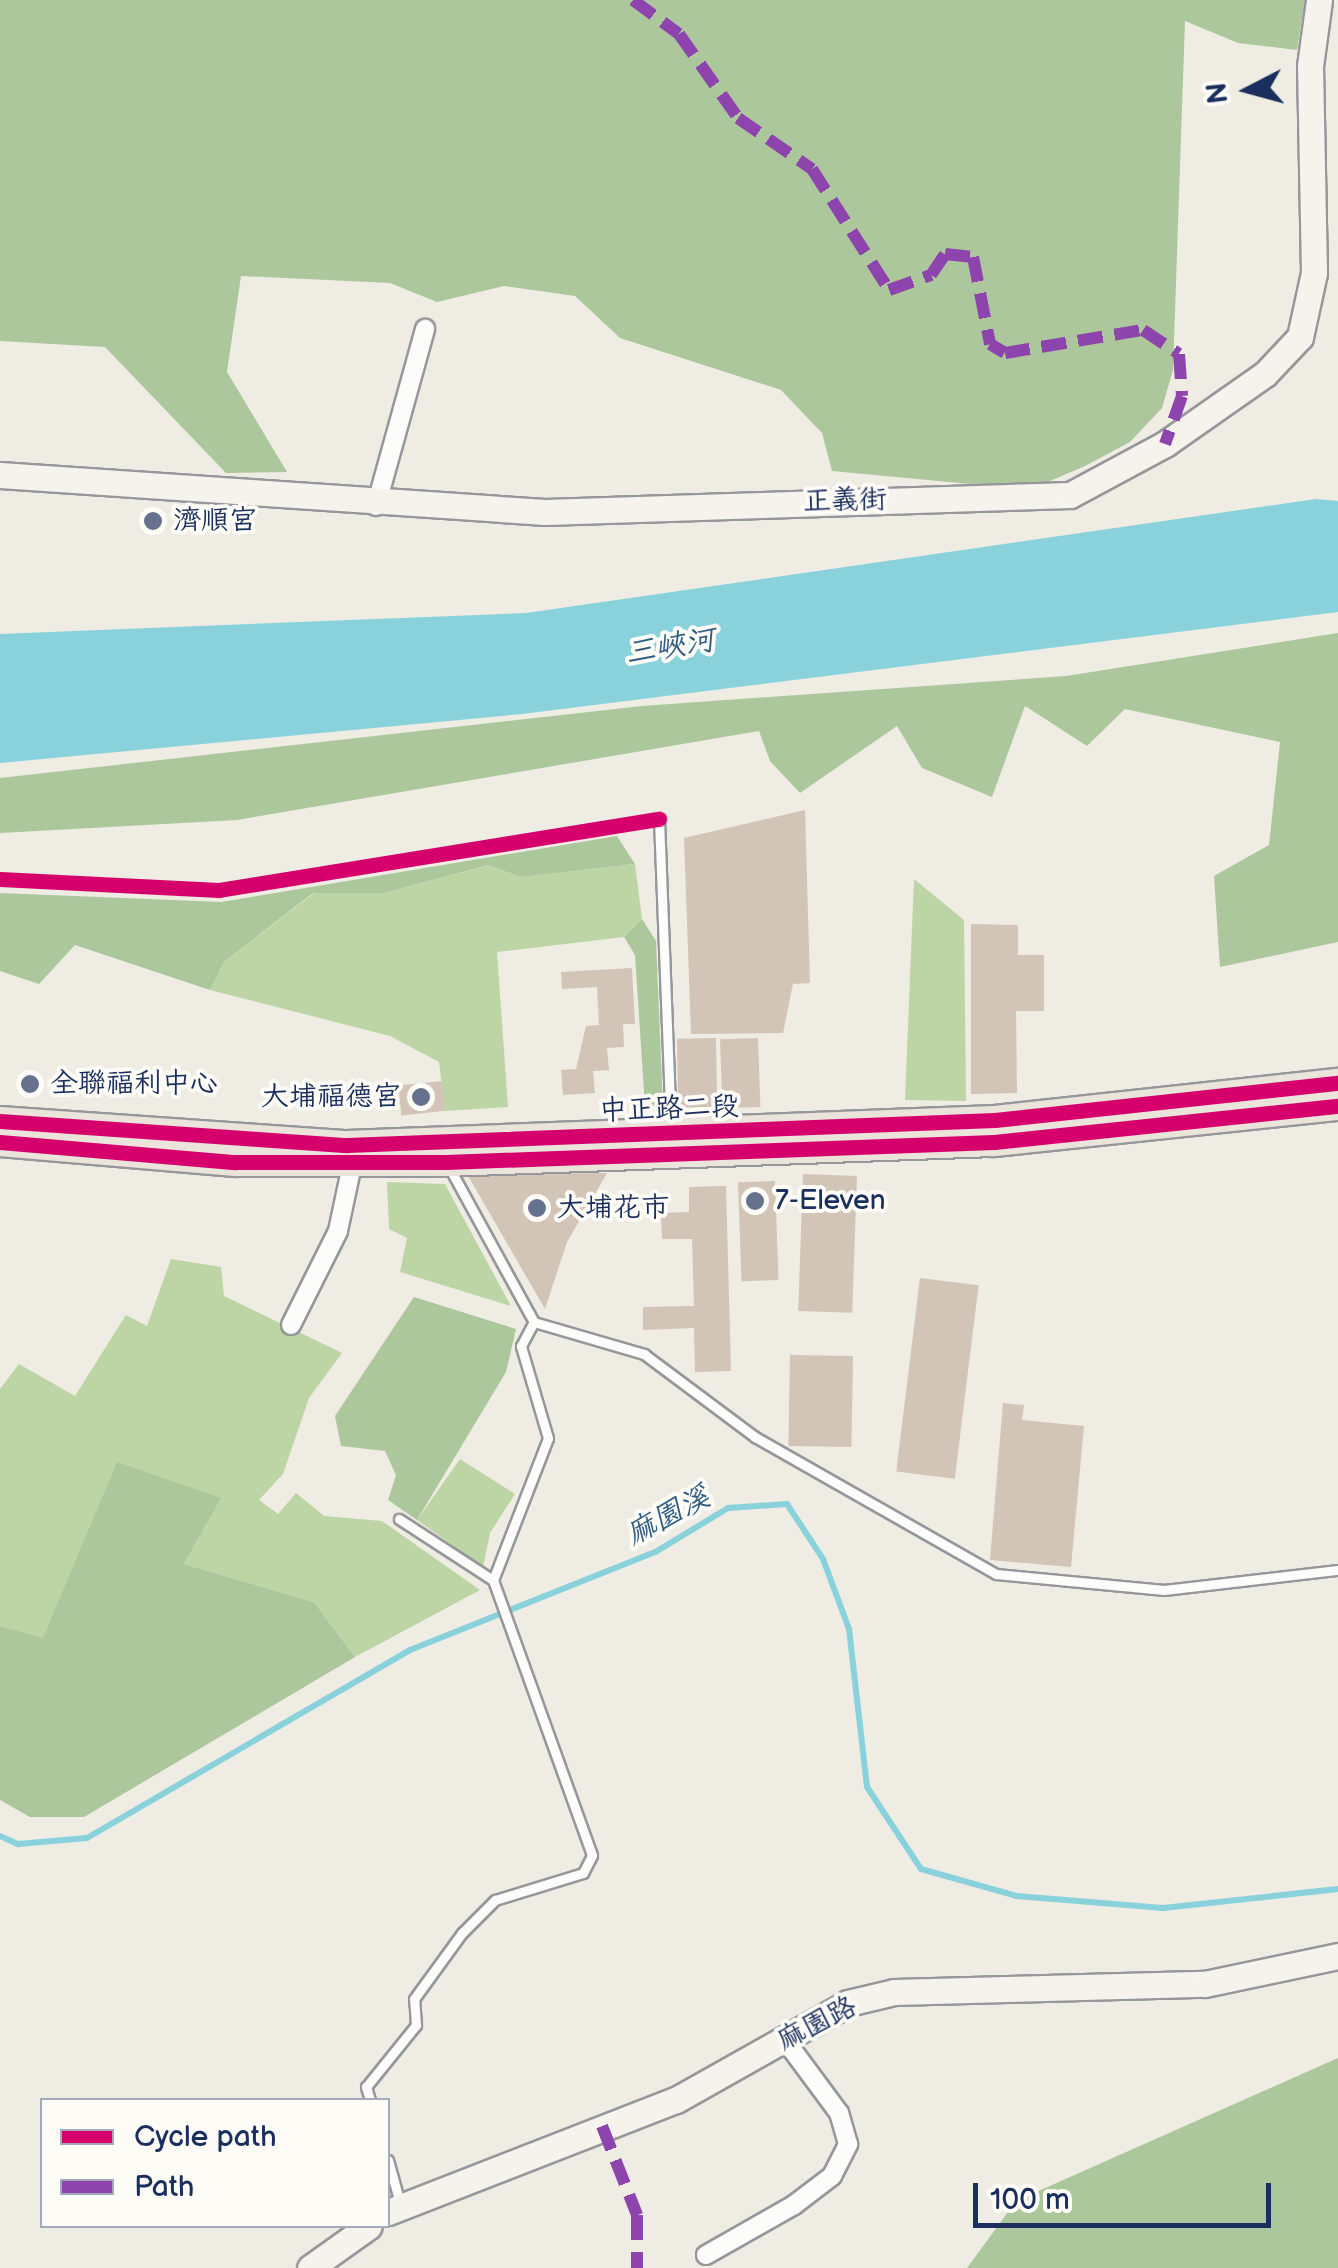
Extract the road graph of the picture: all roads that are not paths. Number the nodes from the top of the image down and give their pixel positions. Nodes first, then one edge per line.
1 (1319, 0) edge
2 (425, 329) dead end
3 (0, 475) edge
4 (376, 506) junction
5 (658, 819) dead end
6 (1338, 1083) edge
7 (1338, 1106) edge
8 (0, 1121) edge
9 (672, 1134) junction
10 (0, 1142) edge
11 (446, 1162) junction
12 (352, 1165) junction
13 (534, 1322) junction
14 (290, 1324) dead end
15 (400, 1519) dead end
16 (1338, 1570) edge
17 (493, 1580) junction
18 (1338, 1956) edge
19 (784, 2040) junction
20 (369, 2098) edge
21 (390, 2176) edge
22 (394, 2208) edge
23 (366, 2228) edge
24 (706, 2255) dead end
25 (310, 2268) edge

1 - 4 street, 正義街
2 - 4 street
3 - 4 street, 正義街
5 - 9 lane
6 - 9 main road, 中正路二段
7 - 11 main road, 中正路二段
8 - 9 main road, 中正路二段
10 - 12 main road, 中正路二段
11 - 12 main road, 中正路二段
11 - 13 lane
12 - 14 street
13 - 16 lane
13 - 17 lane
15 - 17 lane
17 - 20 lane
18 - 19 street, 麻園路
19 - 22 street, 麻園路
19 - 24 street
21 - 22 lane
23 - 25 street

